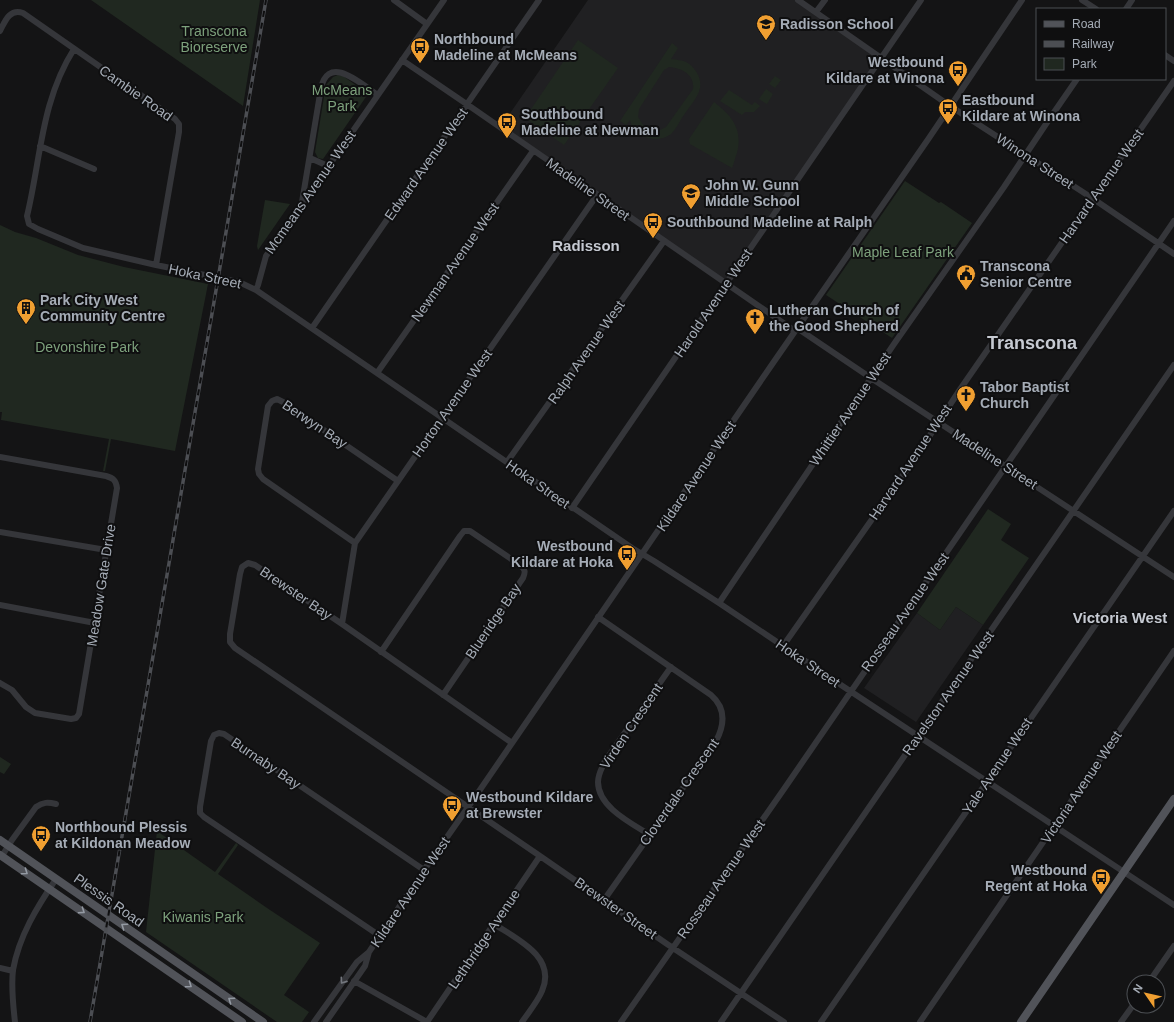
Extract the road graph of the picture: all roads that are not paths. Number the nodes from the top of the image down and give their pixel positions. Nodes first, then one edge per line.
1 (394, 0) edge
2 (444, 0) edge
3 (539, 0) edge
4 (798, 0) edge
5 (824, 0) edge
6 (921, 0) edge
7 (1022, 0) edge
8 (1082, 0) edge
9 (1094, 8) edge
10 (816, 12) junction
11 (427, 24) junction
12 (0, 31) edge
13 (74, 49) junction
14 (880, 58) junction
15 (402, 60) junction
16 (1076, 80) edge
17 (1174, 81) edge
18 (378, 95) junction
19 (468, 105) junction
20 (950, 106) junction
21 (40, 146) junction
22 (533, 151) junction
23 (1026, 154) junction
24 (310, 158) junction
25 (328, 166) junction
26 (94, 169) dead end
27 (597, 195) junction
28 (1092, 198) junction
29 (302, 203) junction
30 (1174, 221) edge
31 (664, 241) junction
32 (1159, 244) junction
33 (1174, 254) edge
34 (156, 265) junction
35 (726, 284) junction
36 (256, 290) junction
37 (312, 328) junction
38 (796, 330) junction
39 (1174, 364) edge
40 (377, 373) junction
41 (871, 378) junction
42 (442, 418) junction
43 (938, 422) junction
44 (0, 457) edge
45 (507, 462) junction
46 (1005, 466) junction
47 (398, 481) junction
48 (572, 508) junction
49 (1074, 511) junction
50 (1174, 511) edge
51 (0, 532) edge
52 (355, 543) junction
53 (106, 550) junction
54 (642, 554) junction
55 (1142, 556) junction
56 (1174, 577) edge
57 (719, 603) junction
58 (0, 605) edge
59 (598, 617) junction
60 (95, 623) junction
61 (342, 624) junction
62 (783, 646) junction
63 (1174, 651) edge
64 (381, 652) junction
65 (671, 667) junction
66 (0, 683) edge
67 (851, 691) junction
68 (443, 695) junction
69 (919, 736) junction
70 (512, 743) junction
71 (987, 781) junction
72 (1174, 799) edge
73 (56, 804) dead end
74 (468, 807) junction
75 (1054, 826) junction
76 (650, 836) junction
77 (0, 840) edge
78 (9, 846) junction
79 (1, 856) edge
80 (540, 856) junction
81 (424, 870) junction
82 (1124, 872) junction
83 (56, 879) junction
84 (49, 889) junction
85 (604, 900) junction
86 (1174, 905) edge
87 (494, 924) junction
88 (380, 936) junction
89 (1174, 946) edge
90 (672, 948) junction
91 (369, 952) junction
92 (0, 968) edge
93 (13, 971) junction
94 (1155, 974) edge
95 (354, 981) junction
96 (741, 993) junction
97 (15, 1022) edge
98 (242, 1022) edge
99 (263, 1022) edge
100 (314, 1022) edge
101 (326, 1022) edge
102 (427, 1022) edge
103 (522, 1022) edge
104 (621, 1022) edge
105 (721, 1022) edge
106 (784, 1022) edge
107 (821, 1022) edge
108 (920, 1022) edge
109 (1021, 1022) edge

1 - 11 street
2 - 11 street
3 - 19 street, Edward Avenue West
4 - 10 street, Winona Street
5 - 10 street
6 - 14 street, Harold Avenue West
7 - 20 street, Kildare Avenue West
8 - 9 street
10 - 14 street, Winona Street
11 - 15 street
12 - 13 street, Cambie Road
13 - 21 street, Hoka Street
13 - 34 street, Cambie Road
14 - 20 street, Winona Street
14 - 35 street, Harold Avenue West
15 - 18 street, Mcmeans Avenue West
15 - 19 street, Madeline Street
16 - 23 street, Whittier Avenue West
17 - 28 street, Harvard Avenue West
18 - 24 street
18 - 25 street, Mcmeans Avenue West
19 - 22 street, Madeline Street
19 - 37 street, Edward Avenue West
20 - 23 street, Winona Street
20 - 38 street, Kildare Avenue West
21 - 26 street
21 - 34 street, Hoka Street
22 - 27 street, Madeline Street
22 - 40 street, Newman Avenue West
23 - 28 street, Winona Street
23 - 41 street, Whittier Avenue West
24 - 25 street
24 - 29 street
25 - 29 street, Mcmeans Avenue West
27 - 31 street, Madeline Street
27 - 42 street, Horton Avenue West
28 - 32 street, Winona Street
28 - 43 street, Harvard Avenue West
29 - 36 street, Mcmeans Avenue West
30 - 32 street, Rosseau Avenue West
31 - 35 street, Madeline Street
31 - 45 street, Ralph Avenue West
32 - 33 street, Winona Street
32 - 46 street, Rosseau Avenue West
34 - 36 street, Hoka Street
35 - 38 street, Madeline Street
35 - 48 street, Harold Avenue West
36 - 37 street, Hoka Street
37 - 40 street, Hoka Street
38 - 41 street, Madeline Street
38 - 54 street, Kildare Avenue West
39 - 49 street, Ravelston Avenue West
40 - 42 street, Hoka Street
41 - 43 street, Madeline Street
41 - 57 street, Whittier Avenue West
42 - 45 street, Hoka Street
42 - 47 street, Horton Avenue West
43 - 46 street, Madeline Street
43 - 62 street, Harvard Avenue West
44 - 53 street, Meadow Gate Drive
45 - 48 street, Hoka Street
46 - 49 street, Madeline Street
46 - 67 street, Rosseau Avenue West
47 - 52 street, Horton Avenue West
47 - 52 street, Berwyn Bay
48 - 54 street, Hoka Street
49 - 55 street, Madeline Street
49 - 69 street, Ravelston Avenue West
50 - 55 street, Yale Avenue West
51 - 53 street
52 - 61 street, Horton Avenue West
53 - 60 street, Meadow Gate Drive
54 - 57 street, Hoka Street
54 - 59 street, Kildare Avenue West
55 - 56 street, Madeline Street
55 - 71 street, Yale Avenue West
57 - 62 street, Hoka Street
58 - 60 street
59 - 65 street, Cloverdale Crescent
59 - 70 street, Kildare Avenue West
60 - 66 street, Meadow Gate Drive
61 - 64 street, Brewster Bay
61 - 74 street, Brewster Bay
62 - 67 street, Hoka Street
63 - 75 street, Victoria Avenue West
64 - 68 street, Brewster Bay
64 - 68 street, Blueridge Bay
65 - 76 street, Virden Crescent
65 - 76 street, Cloverdale Crescent
67 - 69 street, Hoka Street
67 - 90 street, Rosseau Avenue West
68 - 70 street, Brewster Bay
69 - 71 street, Hoka Street
69 - 96 street, Ravelston Avenue West
70 - 74 street, Kildare Avenue West
71 - 75 street, Hoka Street
71 - 107 street, Yale Avenue West
72 - 82 main road
73 - 78 street
74 - 80 street, Brewster Street
74 - 81 street, Kildare Avenue West
75 - 82 street, Hoka Street
75 - 108 street, Victoria Avenue West
76 - 85 street, Cloverdale Crescent
77 - 78 main road, Plessis Road
78 - 79 street
78 - 83 main road, Plessis Road
79 -> 84 main road, Plessis Road
80 - 85 street, Brewster Street
80 - 87 street, Lethbridge Avenue
81 - 88 street, Kildare Avenue West
81 - 88 street, Burnaby Bay
82 - 86 street, Hoka Street
82 - 109 main road
83 - 84 street
99 -> 83 main road, Plessis Road
84 - 93 street
84 -> 98 main road, Plessis Road
85 - 90 street, Brewster Street
87 - 102 street, Lethbridge Avenue
87 - 103 street
88 - 91 street, Kildare Avenue West
89 - 94 street
90 - 96 street, Brewster Street
90 - 104 street, Rosseau Avenue West
91 - 95 street, Kildare Avenue West
91 -> 100 street, Kildare Avenue West
92 - 93 street
93 - 97 street
95 - 101 street, Kildare Avenue West
95 - 102 street
96 - 105 street, Ravelston Avenue West
96 - 106 street, Brewster Street

